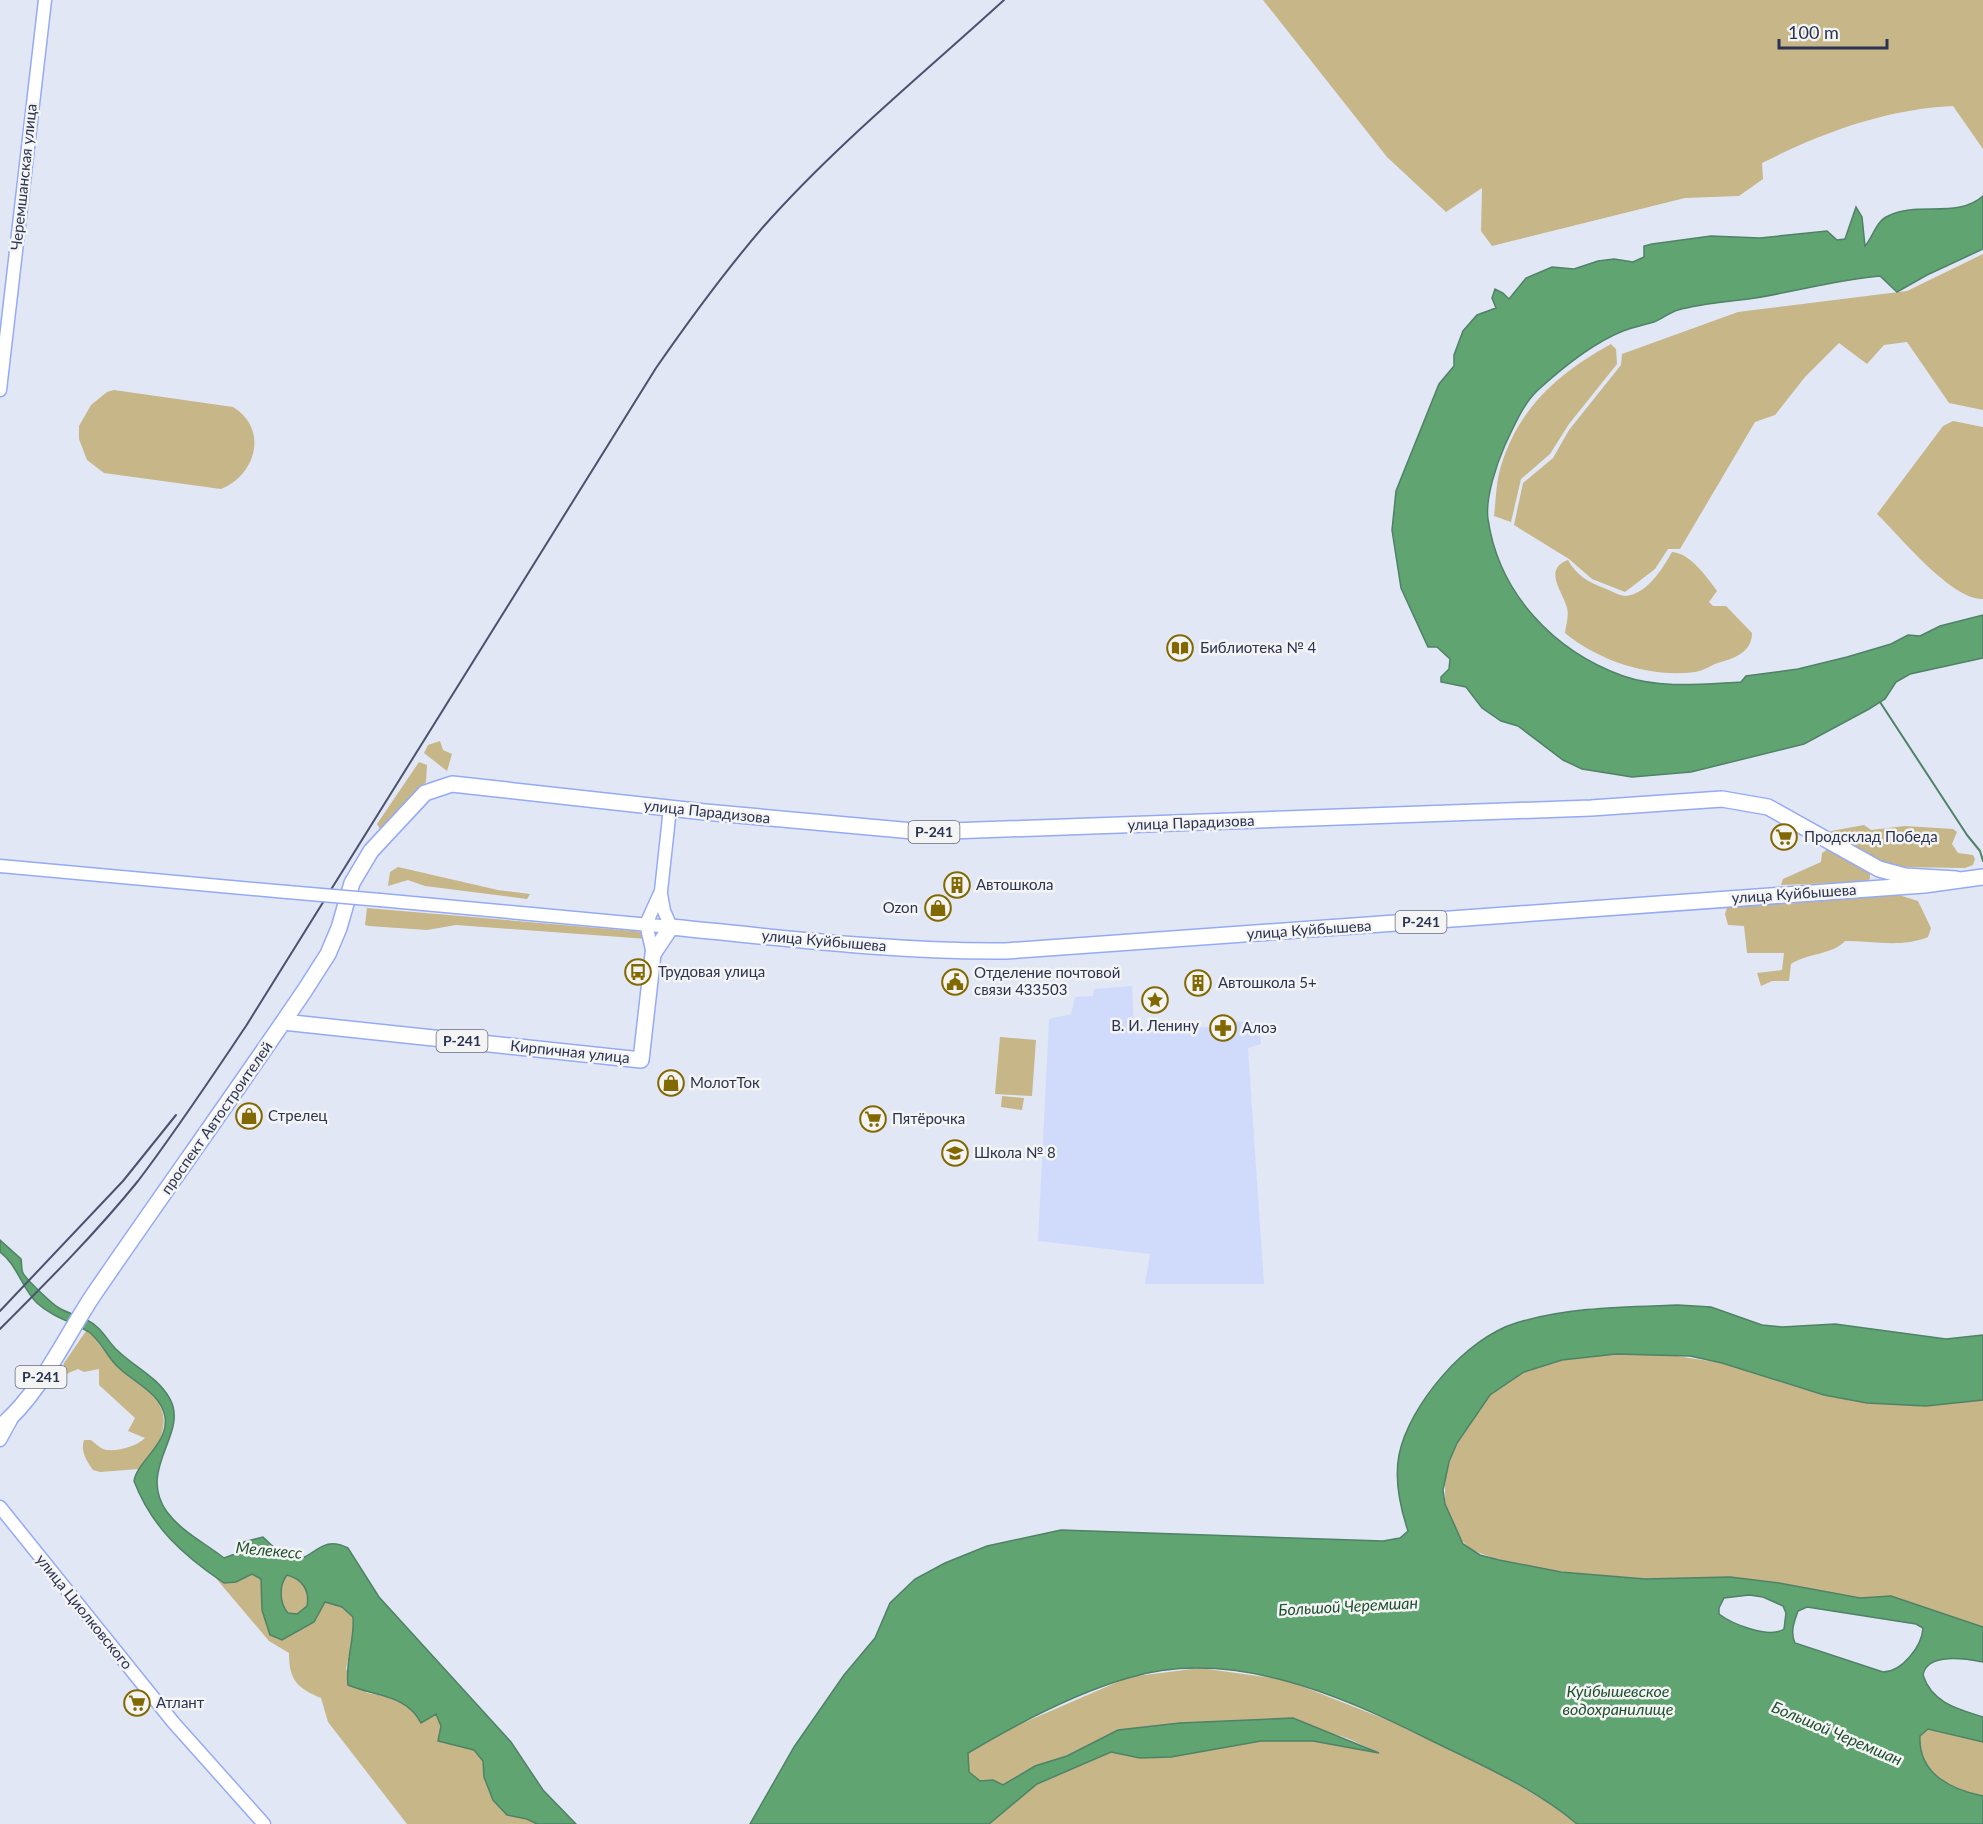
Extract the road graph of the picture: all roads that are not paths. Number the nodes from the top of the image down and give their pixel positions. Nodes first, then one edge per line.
1 (45, 0) edge
2 (0, 390) edge
3 (416, 801) joint
4 (670, 808) junction
5 (0, 866) edge
6 (1983, 877) edge
7 (1960, 878) junction
8 (661, 891) junction
9 (646, 924) junction
10 (671, 927) junction
11 (653, 954) junction
12 (283, 1022) junction
13 (6, 1422) edge
14 (0, 1440) edge
15 (0, 1507) edge
16 (264, 1824) edge

1 - 2 main road, Черемшанская улица
3 - 4 highway, улица Парадизова / Р-241
3 - 12 highway, проспект Автостроителей / Р-241
4 - 7 highway, улица Парадизова / Р-241
4 - 8 main road
5 - 9 main road, bridge
6 - 7 highway, улица Куйбышева / Р-241
7 - 10 highway, улица Куйбышева / Р-241
8 - 9 main road
8 - 10 main road
9 - 10 main road
9 - 11 main road
10 - 11 highway, Р-241
11 - 12 highway, Кирпичная улица / Р-241
12 - 13 highway, проспект Автостроителей / Р-241
13 - 14 main road
15 - 16 main road, улица Циолковского

